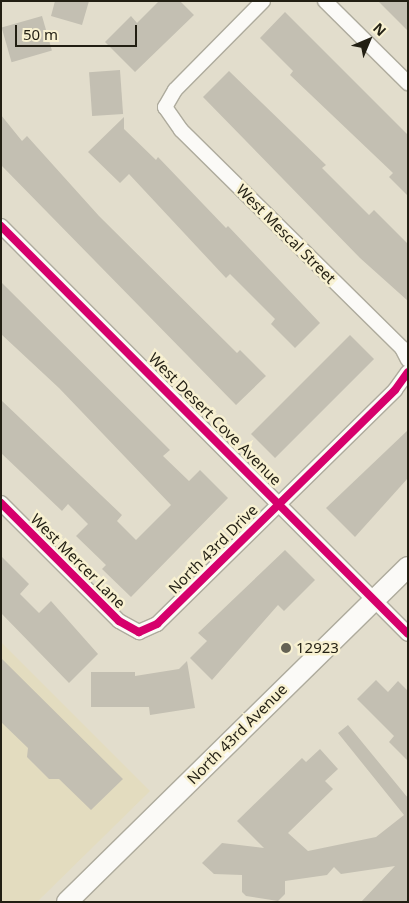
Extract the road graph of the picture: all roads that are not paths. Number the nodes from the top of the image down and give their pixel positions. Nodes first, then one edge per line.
1 (263, 1) edge
2 (326, 1) edge
3 (408, 83) edge
4 (1, 226) edge
5 (408, 360) edge
6 (408, 372) edge
7 (279, 503) junction
8 (1, 504) edge
9 (408, 567) edge
10 (374, 600) junction
11 (139, 632) joint
12 (408, 634) edge
13 (67, 902) edge

1 - 5 street, West Mescal Street
2 - 3 street
4 - 7 street, West Desert Cove Avenue
6 - 7 street, North 43rd Drive
7 - 10 street, West Desert Cove Avenue
7 - 11 street, North 43rd Drive
8 - 11 street, West Mercer Lane
9 - 10 main road, North 43rd Avenue
10 - 12 street, West Desert Cove Avenue
10 - 13 main road, North 43rd Avenue

